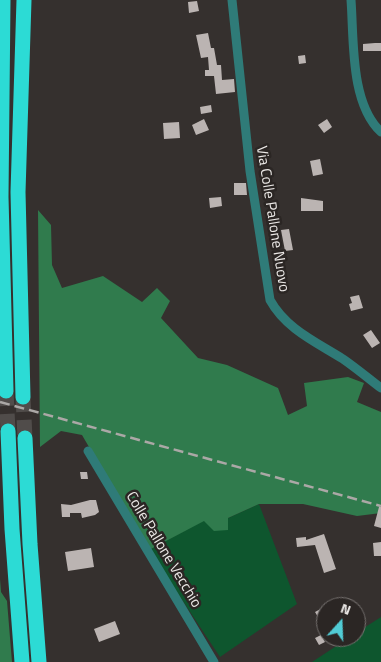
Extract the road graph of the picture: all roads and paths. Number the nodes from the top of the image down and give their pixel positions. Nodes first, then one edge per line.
1 (3, 0) edge
2 (24, 0) edge
3 (232, 0) edge
4 (351, 0) edge
5 (381, 132) edge
6 (381, 388) edge
7 (6, 391) tunnel mouth
8 (23, 397) tunnel mouth
9 (8, 431) tunnel mouth
10 (25, 438) tunnel mouth
11 (88, 451) dead end
12 (22, 662) edge
13 (39, 662) edge
14 (214, 662) edge

1 - 7 highway
2 - 8 highway
3 - 6 street, Via Colle Pallone Nuovo
4 - 5 street
9 - 12 highway
10 - 13 highway
11 - 14 street, Colle Pallone Vecchio

